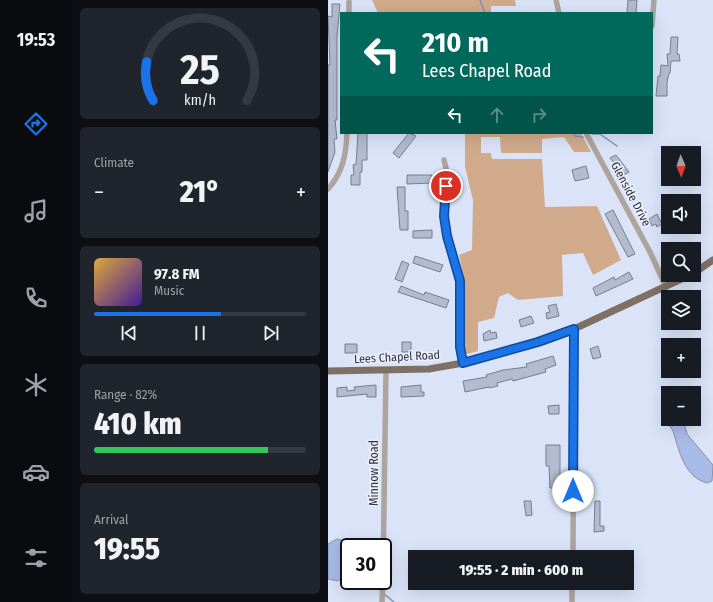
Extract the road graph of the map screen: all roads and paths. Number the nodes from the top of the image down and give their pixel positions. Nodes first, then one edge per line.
1 (556, 0) edge
2 (654, 0) edge
3 (350, 2) dead end
4 (349, 12) edge
5 (559, 12) edge
6 (653, 13) edge
7 (347, 134) edge
8 (587, 134) edge
9 (444, 160) dead end
10 (328, 189) edge
11 (713, 260) edge
12 (701, 268) edge
13 (676, 282) edge
14 (666, 287) junction
15 (574, 329) junction
16 (463, 363) junction
17 (328, 371) edge
18 (386, 371) junction
19 (384, 538) edge
20 (573, 550) edge
21 (383, 590) edge
22 (572, 590) edge
23 (382, 602) edge
24 (572, 602) edge

1 - 5 street
2 - 6 street
3 - 4 street
7 - 10 street
8 - 14 street, Glenside Drive
9 - 16 street
11 - 12 main road
13 - 14 main road, Lees Chapel Road
14 - 15 main road, Lees Chapel Road
15 - 16 main road, Lees Chapel Road
15 - 20 street
16 - 18 main road, Lees Chapel Road
17 - 18 main road, Lees Chapel Road
18 - 19 street, Minnow Road
21 - 23 street
22 - 24 street

